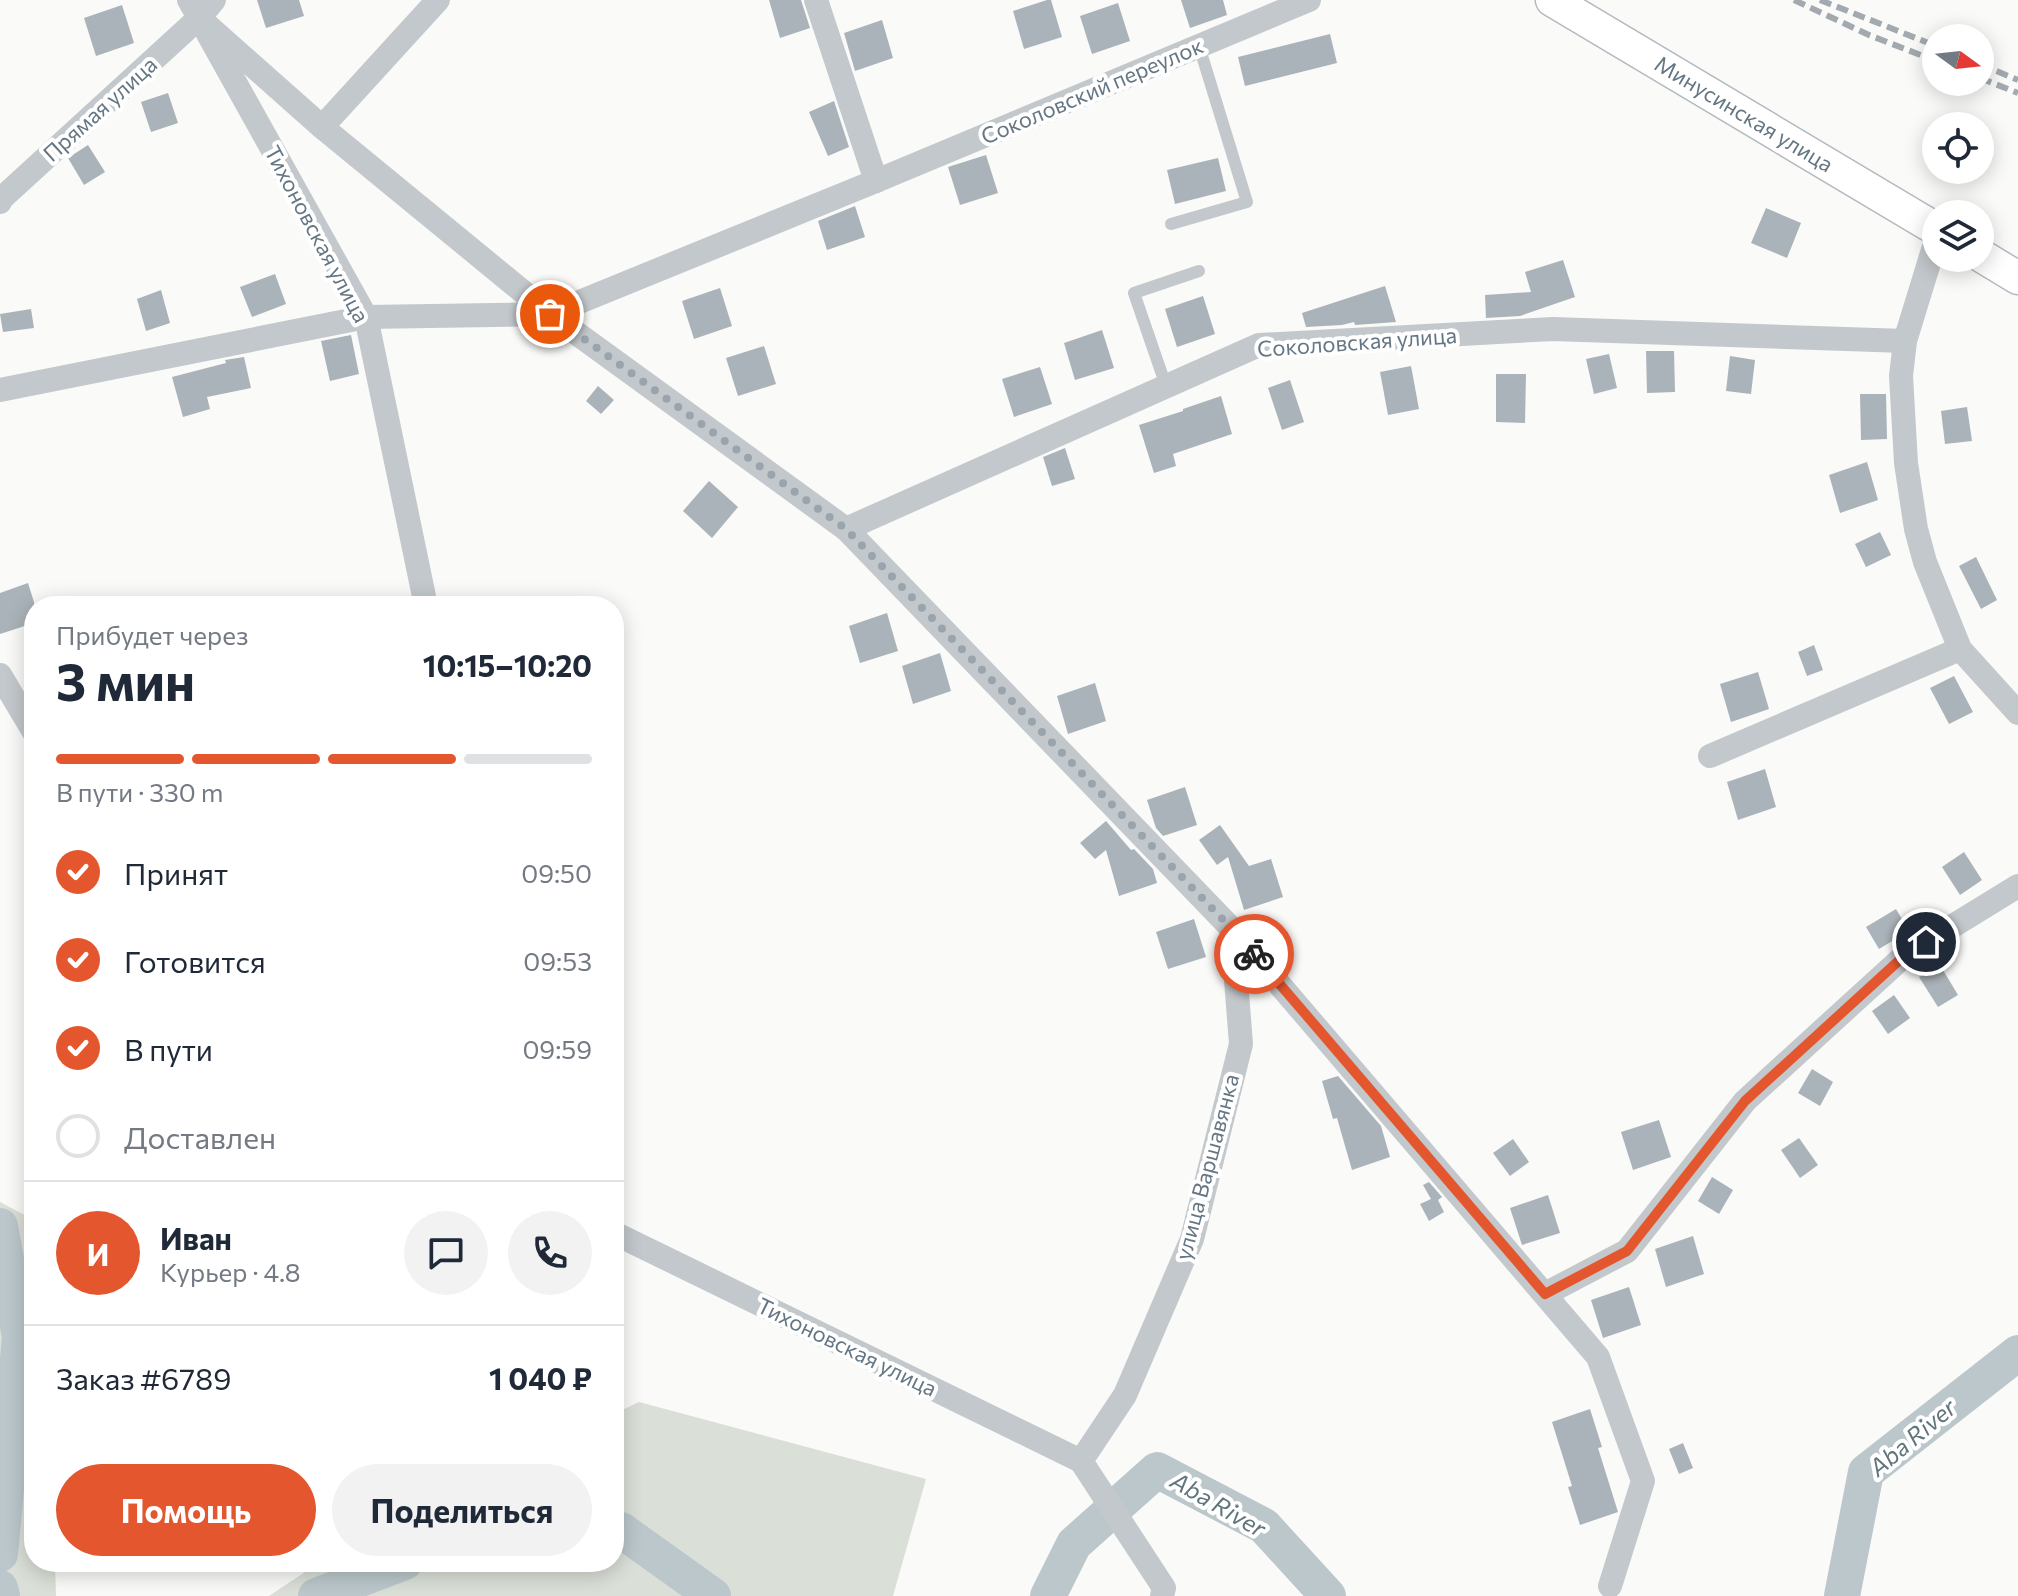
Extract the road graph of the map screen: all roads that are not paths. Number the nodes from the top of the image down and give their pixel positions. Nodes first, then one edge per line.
1 (438, 0) edge
2 (816, 0) edge
3 (1309, 0) edge
4 (1552, 0) edge
5 (200, 6) edge
6 (1199, 46) junction
7 (322, 127) junction
8 (876, 181) junction
9 (0, 200) edge
10 (1922, 221) edge
11 (1171, 224) dead end
12 (1994, 263) edge
13 (1199, 271) dead end
14 (1926, 272) edge
15 (2018, 278) edge
16 (550, 314) junction
17 (366, 317) junction
18 (1905, 341) junction
19 (1166, 386) junction
20 (0, 390) edge
21 (846, 529) junction
22 (424, 596) edge
23 (1960, 649) junction
24 (0, 675) edge
25 (2018, 713) edge
26 (24, 715) edge
27 (1710, 756) dead end
28 (2018, 886) edge
29 (1232, 929) junction
30 (624, 1238) edge
31 (1545, 1294) junction
32 (1081, 1461) junction
33 (1610, 1586) dead end
34 (1162, 1596) edge

1 - 7 street
2 - 8 street
3 - 6 street, Соколовский переулок
4 - 10 main road, Минусинская улица
5 - 7 street
5 - 9 street, Прямая улица
5 - 17 street, Тихоновская улица
6 - 8 street, Соколовский переулок
6 - 11 lane
7 - 16 street
8 - 16 street, Соколовский переулок
12 - 15 main road
13 - 19 lane
14 - 18 street
16 - 17 street
16 - 21 street
17 - 20 street
17 - 22 street, Тихоновская улица
18 - 19 street, Соколовская улица
18 - 23 street
19 - 21 street, Соколовская улица
21 - 29 street
23 - 25 street
23 - 27 street
24 - 26 street
28 - 31 street
29 - 31 street
29 - 32 street, улица Варшавянка
30 - 32 street, Тихоновская улица
31 - 33 street
32 - 34 street

